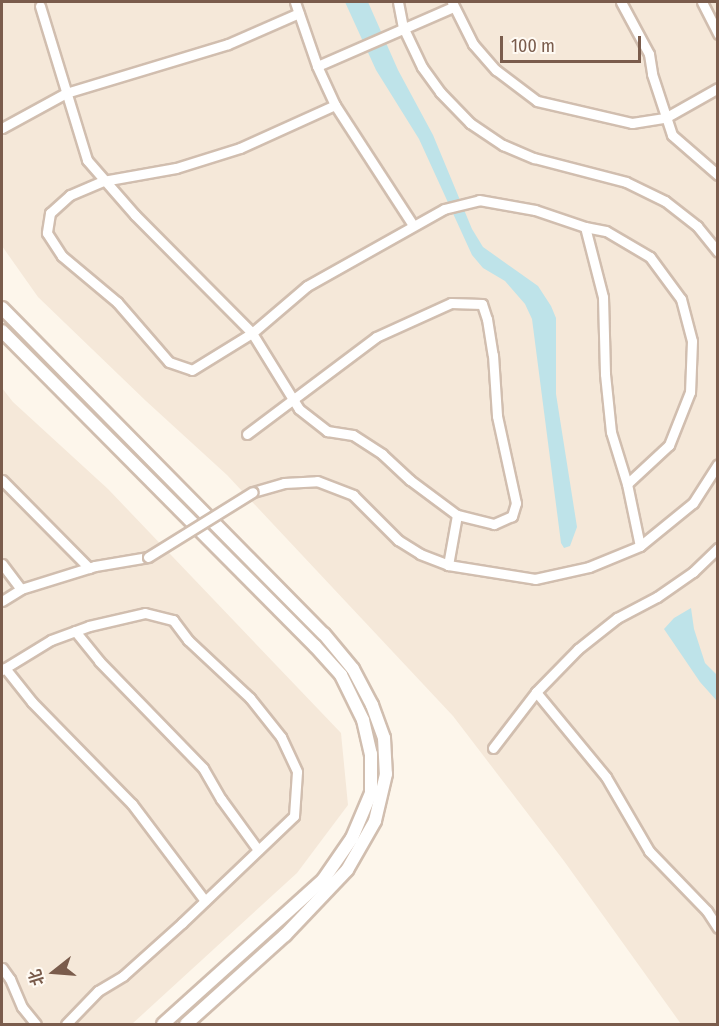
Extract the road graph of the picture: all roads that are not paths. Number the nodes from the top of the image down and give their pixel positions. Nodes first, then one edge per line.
1 (295, 2) edge
2 (398, 2) edge
3 (621, 2) edge
4 (702, 2) edge
5 (452, 4) edge
6 (40, 6) dead end
7 (298, 13) junction
8 (404, 27) junction
9 (717, 34) edge
10 (317, 66) junction
11 (717, 88) edge
12 (66, 93) junction
13 (335, 105) junction
14 (665, 118) junction
15 (2, 128) edge
16 (717, 175) edge
17 (103, 181) junction
18 (413, 225) junction
19 (585, 227) junction
20 (717, 252) edge
21 (2, 308) edge
22 (2, 331) edge
23 (252, 333) junction
24 (294, 400) junction
25 (247, 434) dead end
26 (717, 464) edge
27 (2, 480) edge
28 (627, 484) junction
29 (457, 515) junction
30 (640, 546) junction
31 (717, 548) edge
32 (2, 564) edge
33 (448, 565) junction
34 (89, 568) junction
35 (21, 589) junction
36 (2, 602) edge
37 (75, 631) junction
38 (3, 669) edge
39 (536, 692) junction
40 (493, 748) dead end
41 (258, 850) junction
42 (205, 901) junction
43 (717, 907) edge
44 (707, 911) junction
45 (717, 928) edge
46 (2, 968) edge
47 (36, 1024) edge
48 (66, 1024) edge
49 (163, 1024) edge
50 (186, 1024) edge

1 - 7 street
2 - 8 street
3 - 14 street
4 - 9 street
5 - 8 street
5 - 14 street
6 - 12 street
7 - 10 street
7 - 12 street
8 - 10 street
8 - 20 street
10 - 13 street
11 - 14 street
12 - 15 street
12 - 17 street
13 - 17 street
13 - 18 street
14 - 16 street
17 - 23 street
17 - 23 street
18 - 19 street
18 - 23 street
19 - 28 street
19 - 28 street
21 - 50 street
22 - 49 street
23 - 24 street
24 - 25 street
24 - 29 street
24 - 29 street
26 - 30 street
27 - 34 street
28 - 30 street
29 - 33 street
30 - 33 street
31 - 39 street
32 - 35 street
33 - 34 street, bridge
34 - 35 street
35 - 36 street
37 - 38 street
37 - 41 street
37 - 41 street
38 - 42 street
39 - 40 street
39 - 44 street
41 - 42 street
42 - 48 street
43 - 44 street
44 - 45 street
46 - 47 street

